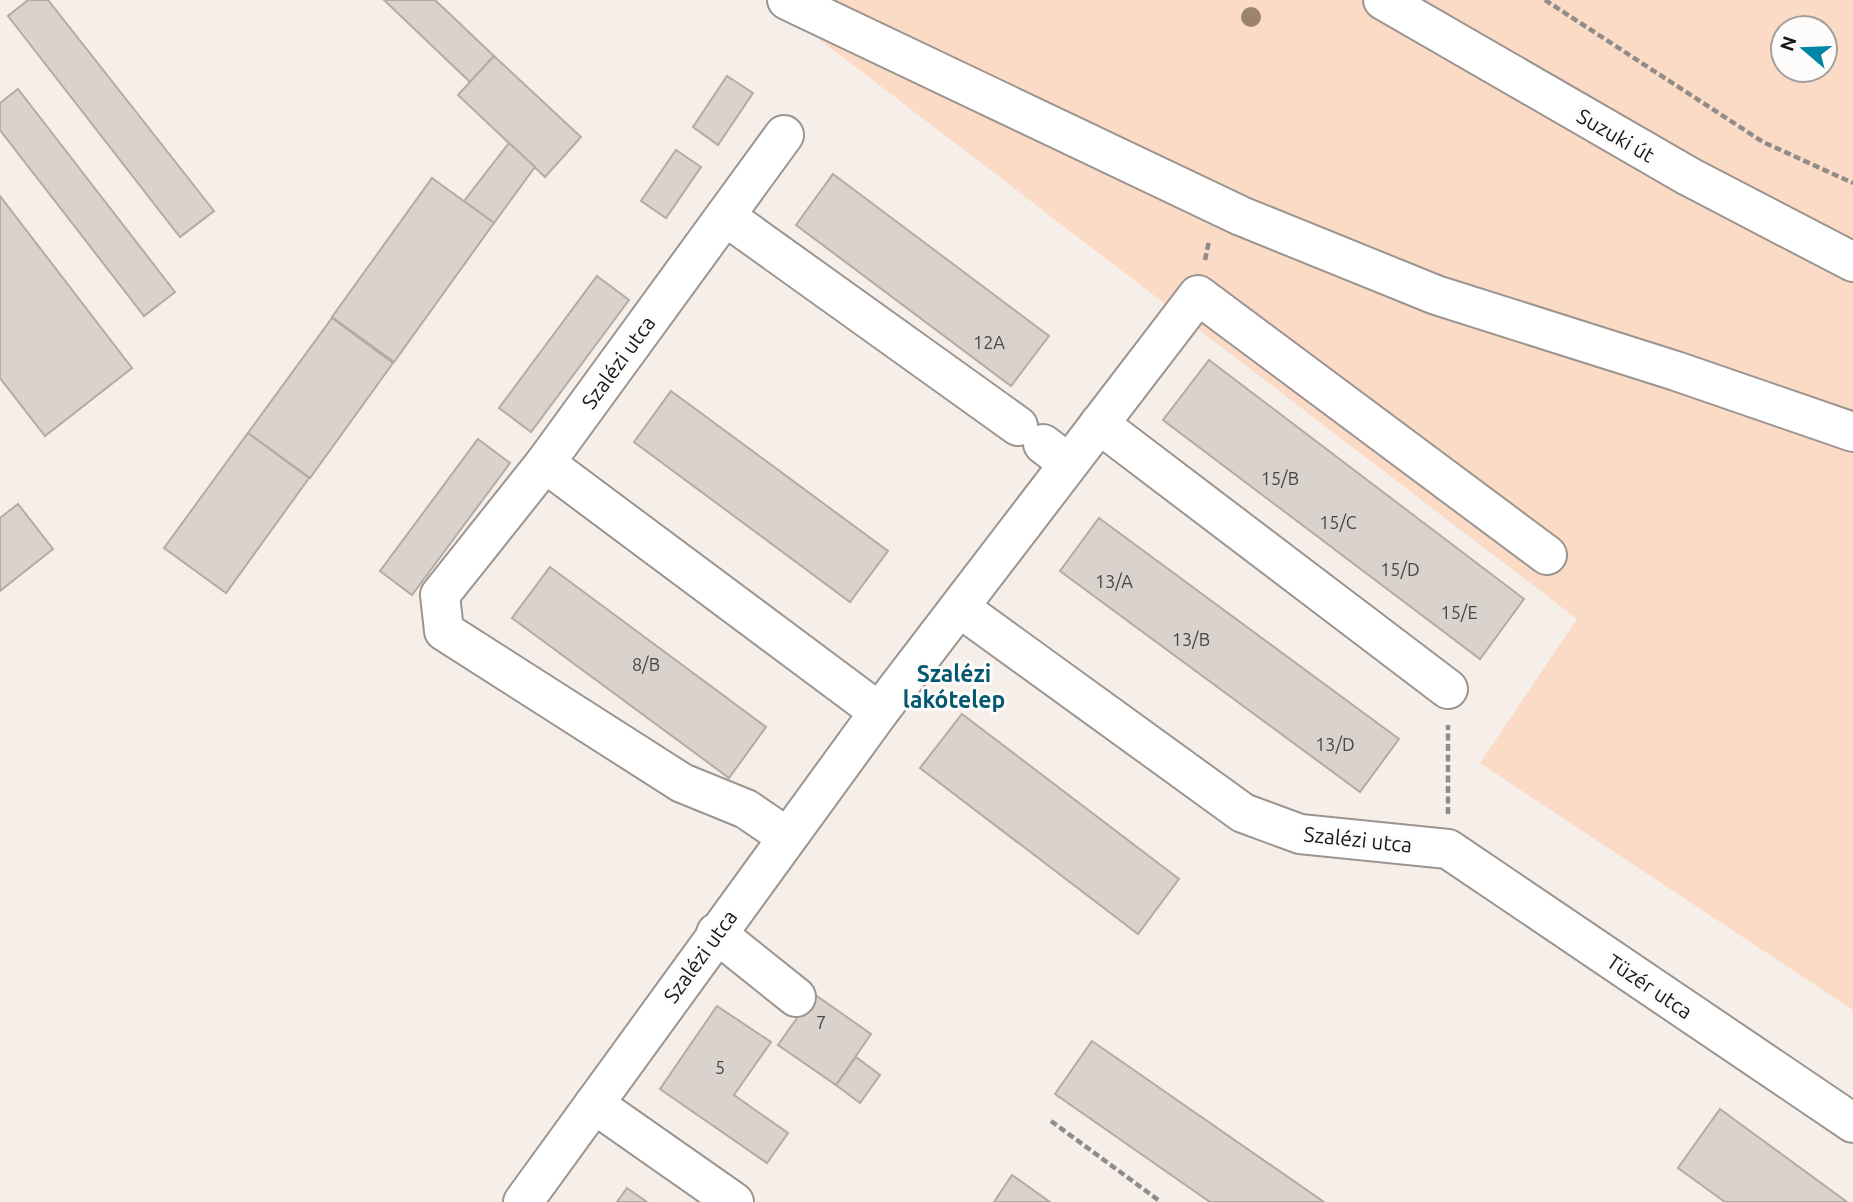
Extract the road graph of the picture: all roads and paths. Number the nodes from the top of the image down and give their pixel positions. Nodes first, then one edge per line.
1 (787, 0) edge
2 (1383, 0) edge
3 (1545, 0) edge
4 (784, 135) dead end
5 (1853, 183) edge
6 (1191, 192) junction
7 (725, 216) junction
8 (1853, 262) edge
9 (1198, 295) junction
10 (1099, 424) junction
11 (1853, 432) edge
12 (1043, 445) junction
13 (545, 463) junction
14 (1547, 555) dead end
15 (960, 608) junction
16 (1448, 689) joint
17 (879, 712) junction
18 (787, 837) junction
19 (1448, 849) junction
20 (716, 933) junction
21 (796, 997) dead end
22 (594, 1104) junction
23 (1051, 1121) dead end
24 (1853, 1124) edge
25 (523, 1202) edge
26 (734, 1202) edge
27 (1161, 1202) edge

1 - 6 street
2 - 8 street, Suzuki út
3 - 5 path
4 - 7 street, Szalézi utca
6 - 9 path
6 - 11 street
7 - 12 street
7 - 13 street, Szalézi utca
9 - 10 street, Szalézi utca
9 - 14 street
10 - 12 street, Szalézi utca
10 - 16 street
12 - 15 street, Szalézi utca
13 - 17 street
13 - 18 street, Szalézi utca
15 - 17 street, Szalézi utca
15 - 19 street, Szalézi utca
16 - 19 path
17 - 18 street, Szalézi utca
18 - 20 street, Szalézi utca
19 - 24 street, Tüzér utca
20 - 21 street
20 - 22 street, Szalézi utca
22 - 25 street, Szalézi utca
22 - 26 street
23 - 27 path

